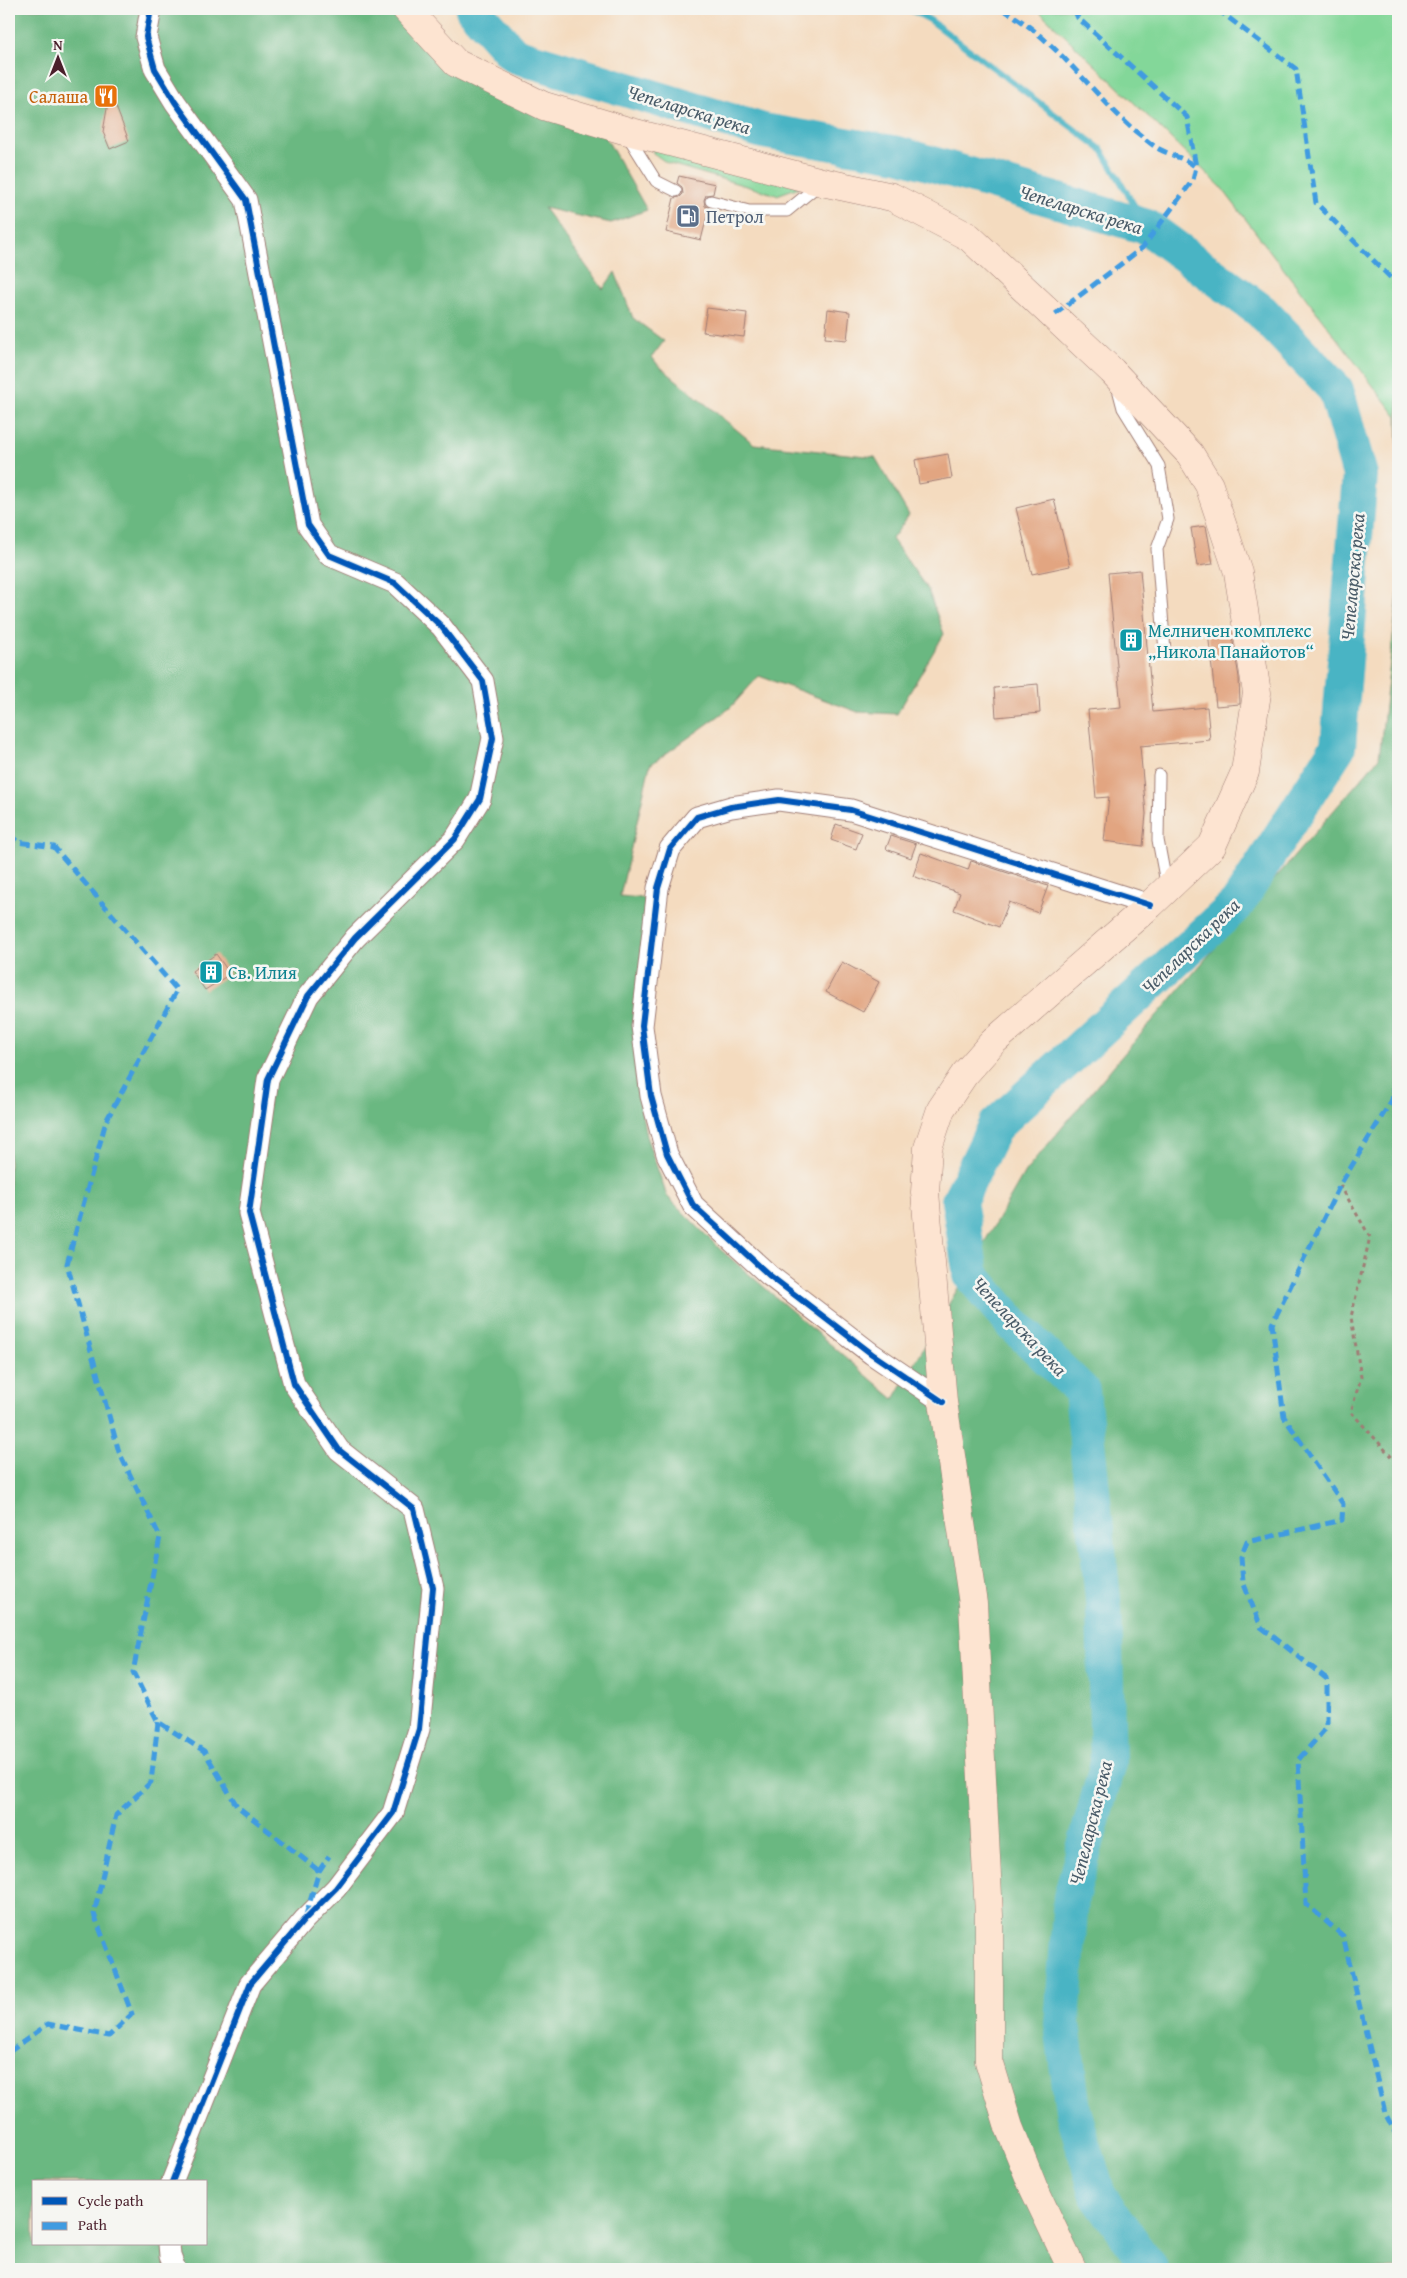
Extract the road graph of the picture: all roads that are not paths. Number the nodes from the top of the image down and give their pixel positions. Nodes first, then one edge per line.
1 (151, 9) edge
2 (406, 9) edge
3 (624, 130) junction
4 (822, 182) junction
5 (676, 191) dead end
6 (711, 201) dead end
7 (1112, 371) junction
8 (1165, 652) dead end
9 (1159, 775) dead end
10 (1159, 897) junction
11 (943, 1402) junction
12 (173, 2180) edge
13 (169, 2246) edge
14 (175, 2269) edge
15 (1072, 2269) edge

1 - 12 street
2 - 3 main road
3 - 4 main road
3 - 5 lane
4 - 6 lane
4 - 7 main road
7 - 8 lane
7 - 10 main road
9 - 10 lane
10 - 11 main road
10 - 11 street
11 - 15 main road
13 - 14 street

